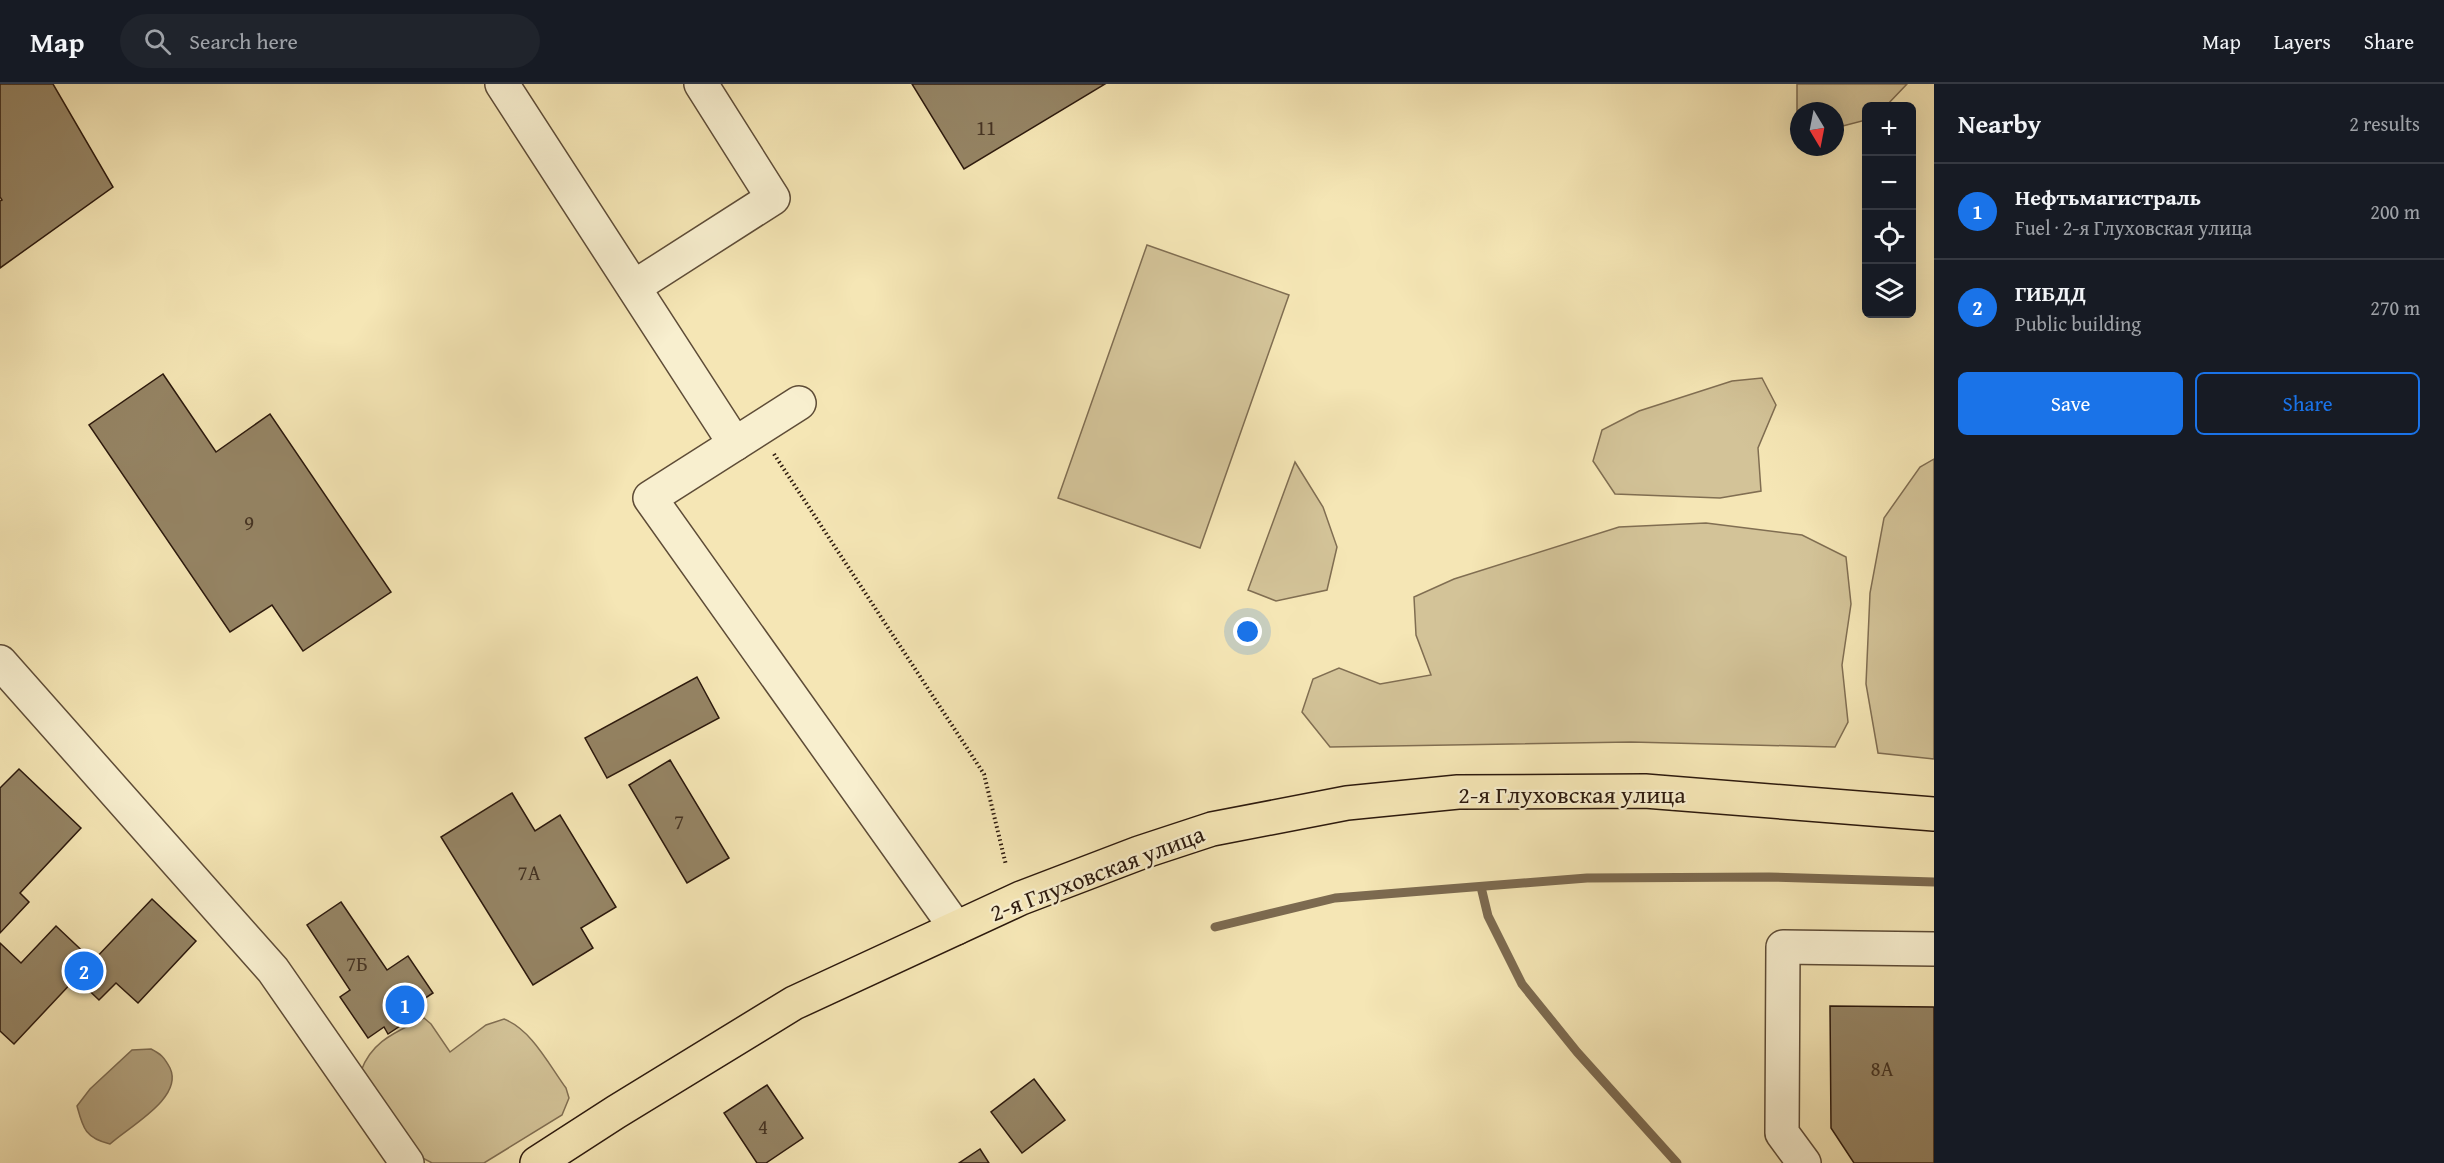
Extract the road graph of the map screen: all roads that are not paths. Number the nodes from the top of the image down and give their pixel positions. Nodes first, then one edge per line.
1 (502, 84) edge
2 (701, 84) edge
3 (634, 287) junction
4 (799, 403) dead end
5 (746, 436) junction
6 (0, 662) edge
7 (1934, 814) edge
8 (956, 928) junction
9 (1934, 949) edge
10 (407, 1163) edge
11 (537, 1163) edge
12 (1804, 1163) edge

1 - 3 lane
2 - 3 lane
3 - 5 lane
4 - 5 lane
5 - 8 lane
6 - 10 lane
7 - 8 highway, 2-я Глуховская улица
8 - 11 highway, 2-я Глуховская улица
9 - 12 lane

